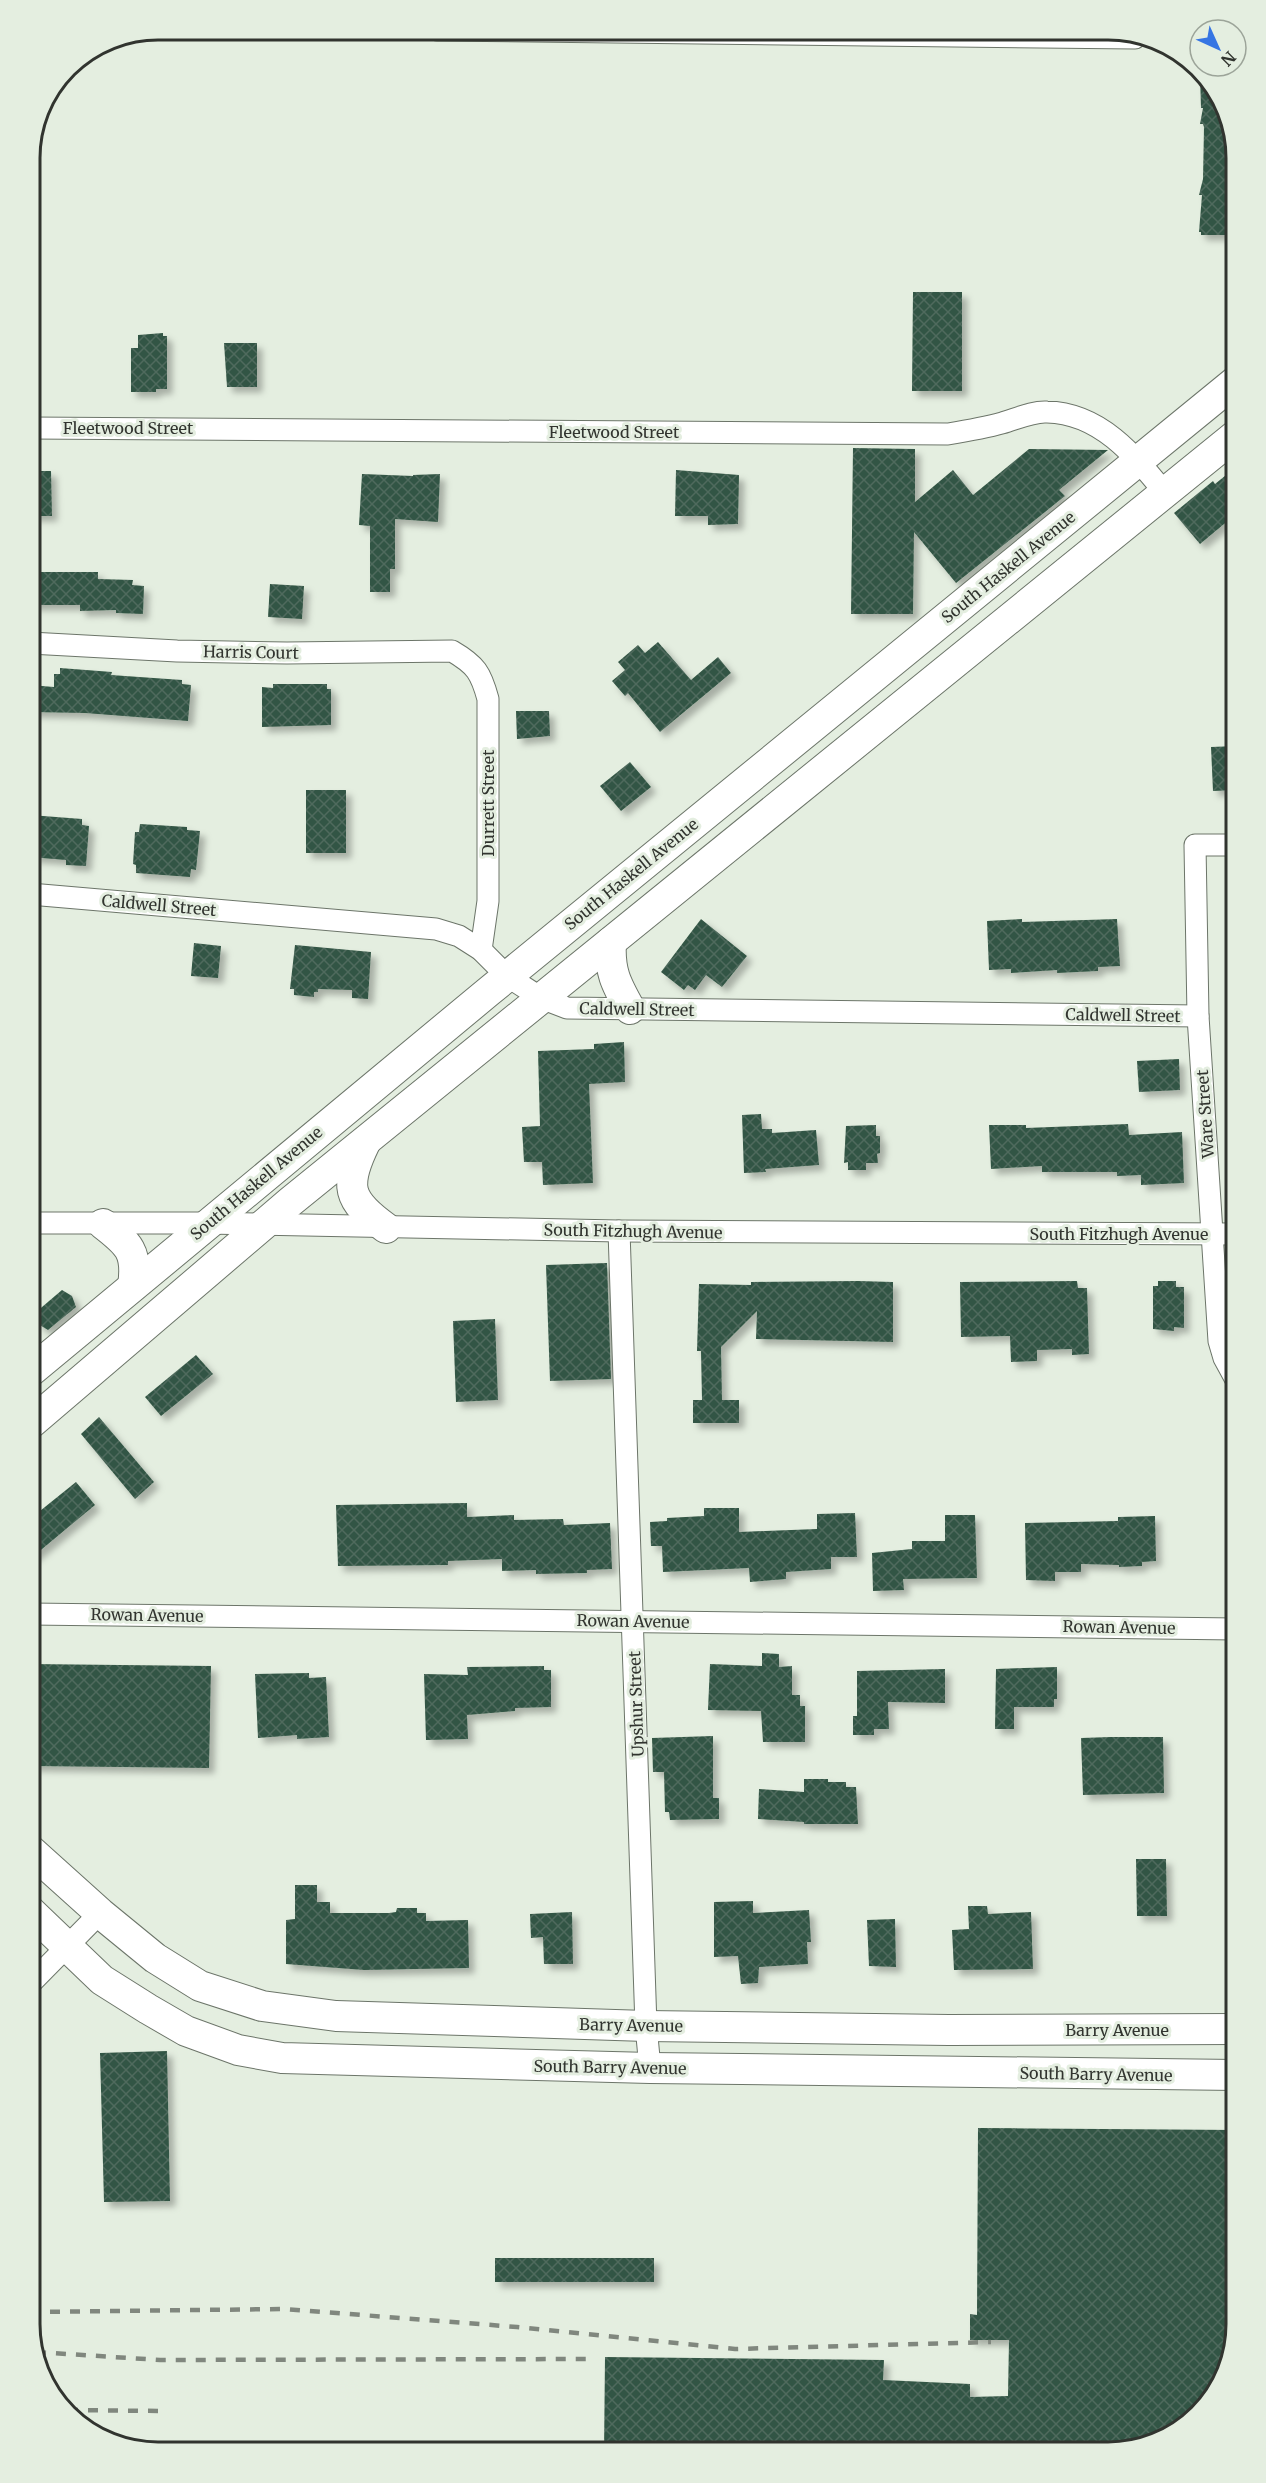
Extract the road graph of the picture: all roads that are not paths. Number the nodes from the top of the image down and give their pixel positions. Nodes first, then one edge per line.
1 (1226, 389) edge
2 (41, 428) edge
3 (1226, 443) edge
4 (1138, 460) junction
5 (1165, 493) junction
6 (41, 644) edge
7 (470, 661) joint
8 (1226, 845) edge
9 (41, 895) edge
10 (611, 942) junction
11 (481, 950) junction
12 (507, 976) junction
13 (541, 998) junction
14 (630, 1009) junction
15 (1198, 1016) junction
16 (365, 1143) junction
17 (41, 1223) edge
18 (207, 1223) junction
19 (103, 1224) junction
20 (266, 1224) junction
21 (386, 1228) junction
22 (619, 1231) junction
23 (1213, 1234) junction
24 (1226, 1234) edge
25 (134, 1286) junction
26 (40, 1362) edge
27 (1226, 1362) edge
28 (40, 1415) edge
29 (40, 1614) edge
30 (633, 1621) junction
31 (1226, 1629) edge
32 (40, 1859) edge
33 (100, 1913) junction
34 (40, 1921) edge
35 (68, 1948) junction
36 (40, 1974) edge
37 (646, 2026) junction
38 (1226, 2029) edge
39 (949, 2030) junction
40 (650, 2068) junction
41 (947, 2073) junction
42 (1226, 2075) edge

1 - 4 main road, South Haskell Avenue
2 - 4 street, Fleetwood Street
3 - 5 main road
4 - 5 street, Fleetwood Street
4 - 12 main road, South Haskell Avenue
5 - 10 main road
6 - 7 street, Harris Court
7 - 11 street, Durrett Street
8 - 15 street, Ware Street
9 - 11 street, Caldwell Street
10 - 13 main road
10 - 14 main road
11 - 12 street, Caldwell Street
12 - 13 street, Caldwell Street
12 - 18 main road, South Haskell Avenue
13 - 14 street, Caldwell Street
13 - 16 main road
14 - 15 street, Caldwell Street
15 - 23 street, Ware Street
16 - 20 main road
16 - 21 main road
17 - 19 street, South Fitzhugh Avenue
18 - 19 street, South Fitzhugh Avenue
18 - 20 street, South Fitzhugh Avenue
18 - 25 main road, South Haskell Avenue
19 - 25 main road
20 - 21 street, South Fitzhugh Avenue
20 - 28 main road
21 - 22 street, South Fitzhugh Avenue
22 - 23 street, South Fitzhugh Avenue
22 - 30 street, Upshur Street
23 - 24 street, South Fitzhugh Avenue
23 - 27 street, Ware Street
25 - 26 main road, South Haskell Avenue
29 - 30 street, Rowan Avenue
30 - 31 street, Rowan Avenue
30 - 37 street, Upshur Street
32 - 33 main road, Barry Avenue
33 - 35 street
33 - 37 main road, Barry Avenue
34 - 35 main road, South Barry Avenue
35 - 36 street
35 - 40 main road, South Barry Avenue
37 - 39 main road, Barry Avenue
37 - 40 street, Upshur Street
38 - 39 main road, Barry Avenue
39 - 41 main road
40 - 41 main road, South Barry Avenue
41 - 42 main road, South Barry Avenue

